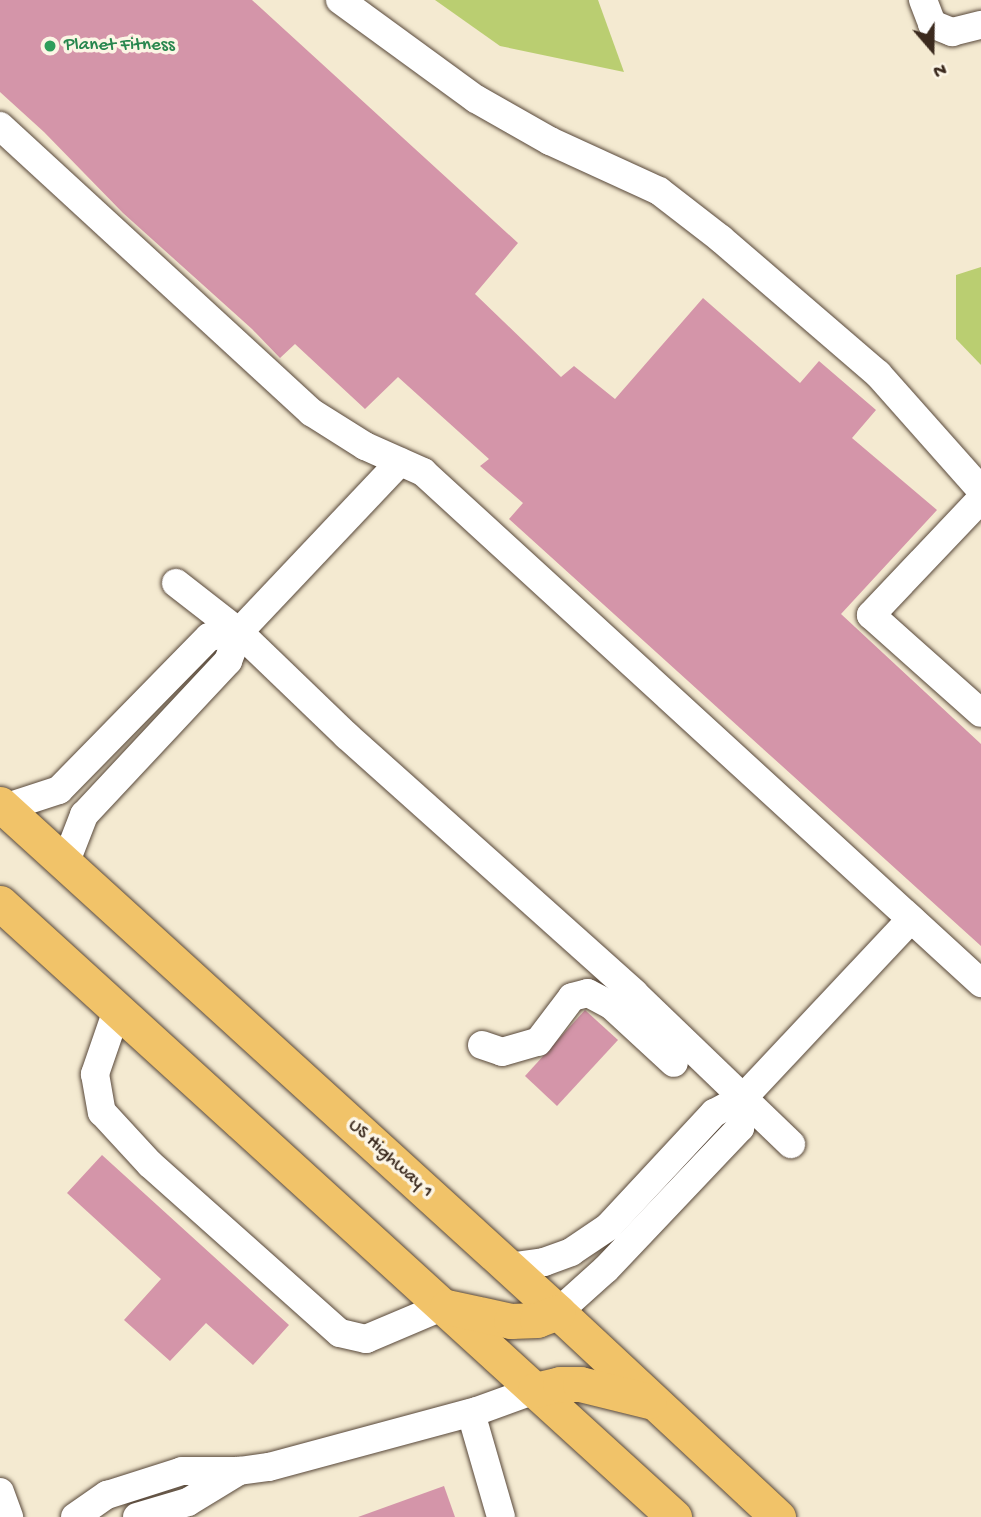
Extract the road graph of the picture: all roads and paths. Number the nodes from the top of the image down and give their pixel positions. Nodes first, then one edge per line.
1 (340, 0) edge
2 (927, 12) edge
3 (981, 25) edge
4 (0, 127) edge
5 (400, 462) junction
6 (981, 490) edge
7 (981, 499) edge
8 (176, 583) dead end
9 (239, 632) junction
10 (981, 713) edge
11 (2, 806) edge
12 (65, 864) junction
13 (0, 903) edge
14 (911, 919) junction
15 (981, 983) edge
16 (117, 1010) junction
17 (482, 1045) dead end
18 (674, 1063) dead end
19 (744, 1097) junction
20 (791, 1144) dead end
21 (508, 1267) junction
22 (444, 1306) junction
23 (558, 1312) junction
24 (535, 1390) junction
25 (653, 1402) junction
26 (471, 1413) junction
27 (239, 1471) junction
28 (0, 1492) edge
29 (9, 1517) edge
30 (75, 1517) edge
31 (137, 1517) edge
32 (501, 1517) edge
33 (674, 1517) edge
34 (778, 1517) edge

1 - 6 street
2 - 3 street
4 - 5 street
5 - 9 street
5 - 14 street
7 - 10 street
8 - 9 street
9 - 11 street
9 - 12 street
9 - 19 street
11 - 12 main road, US Highway 1
12 - 21 main road, US Highway 1
13 - 16 main road
14 - 15 street
14 - 19 street
16 - 22 main road
16 - 22 street
17 - 18 street
19 - 20 street
19 - 21 street
19 - 23 street
21 - 23 main road, US Highway 1
22 - 23 main road
22 - 24 main road
23 - 25 main road, US Highway 1
24 - 25 main road
24 - 26 street
24 - 33 main road
25 - 34 main road, US Highway 1
26 - 27 street
26 - 32 street
27 - 30 street
27 - 31 street
28 - 29 street

